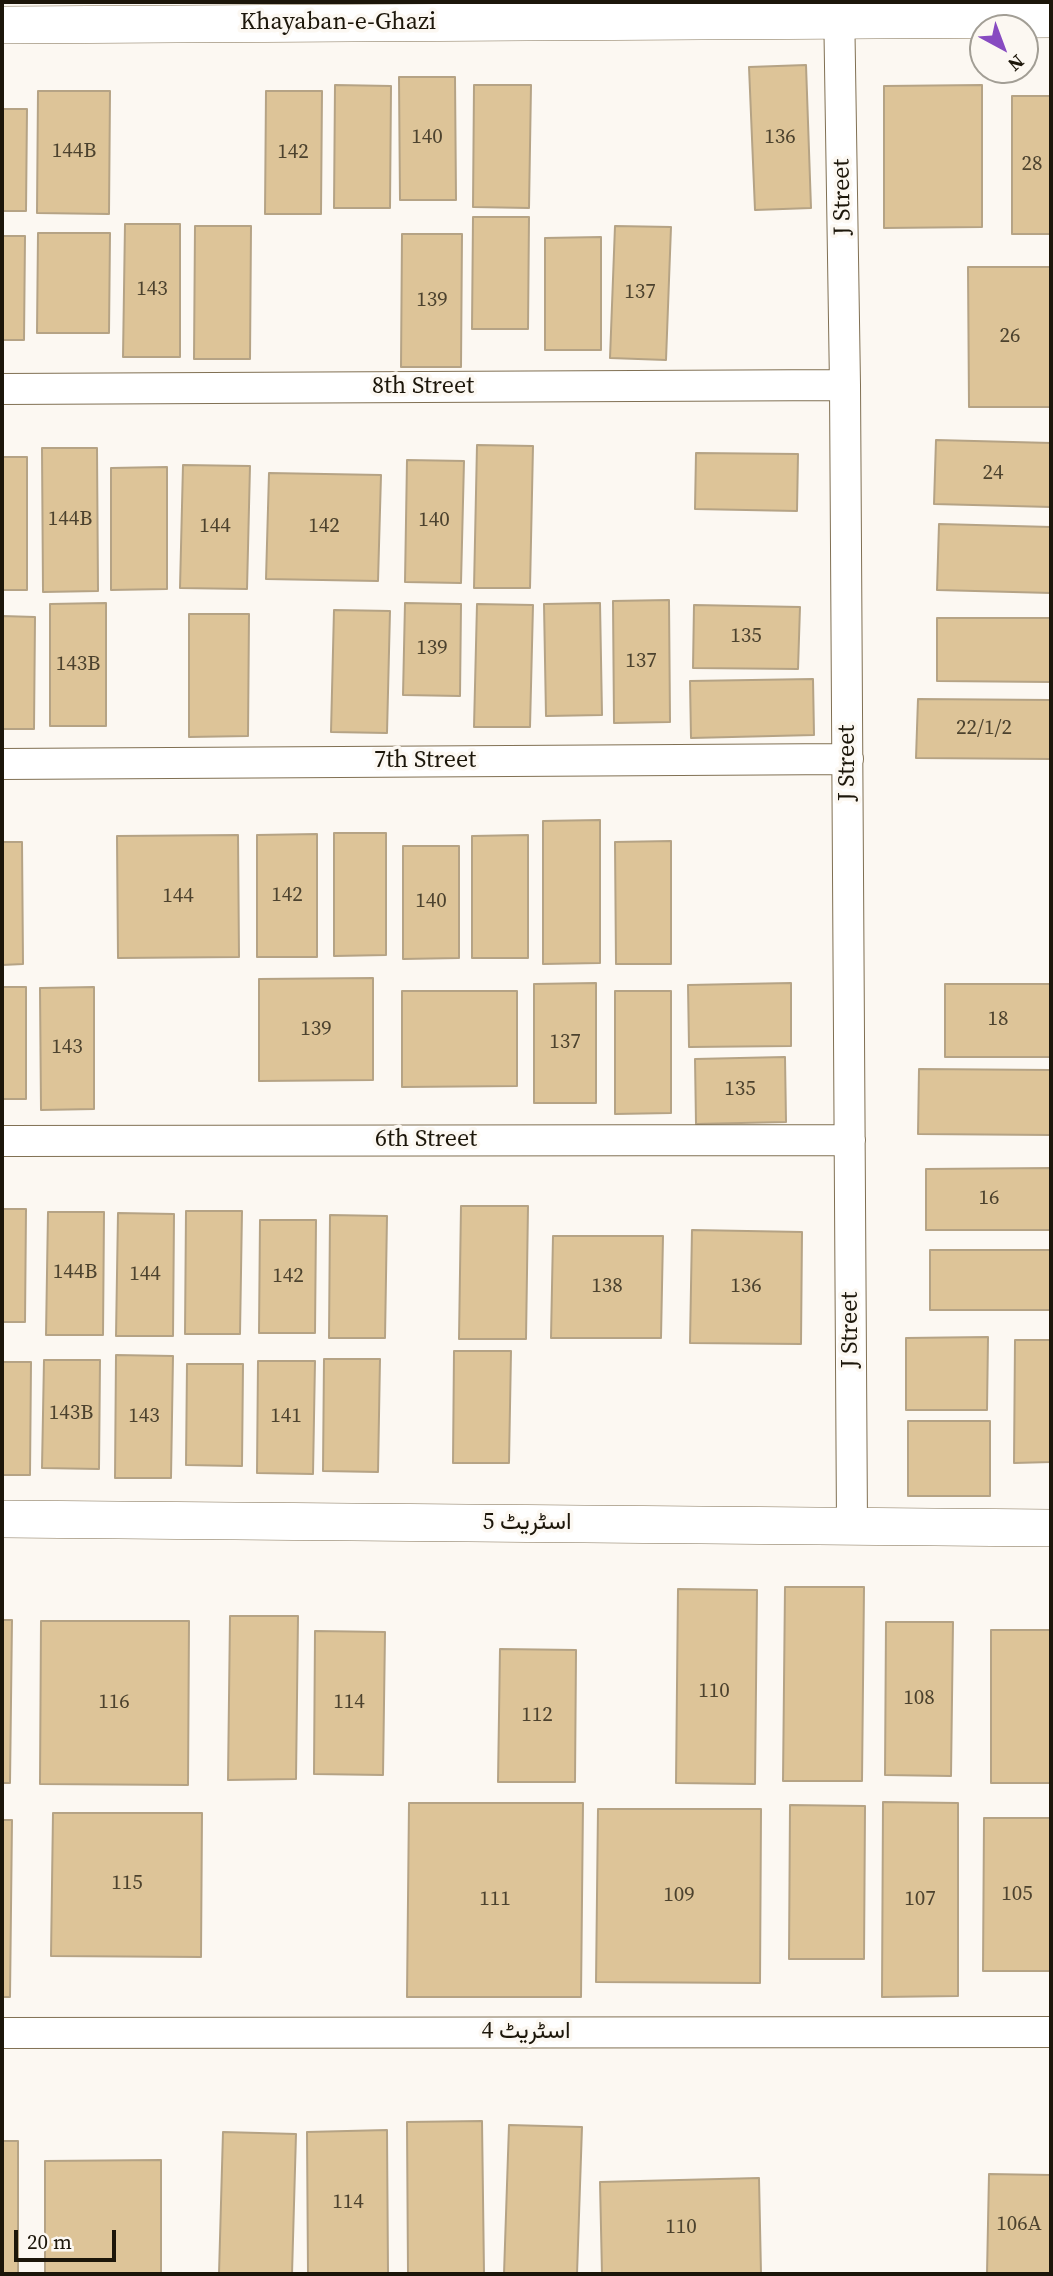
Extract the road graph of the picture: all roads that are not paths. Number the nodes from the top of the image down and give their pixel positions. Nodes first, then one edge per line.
1 (840, 11) edge
2 (1051, 19) edge
3 (2, 25) edge
4 (845, 385) junction
5 (2, 389) edge
6 (848, 759) junction
7 (2, 764) edge
8 (850, 1140) junction
9 (2, 1141) edge
10 (2, 1519) edge
11 (852, 1525) junction
12 (1051, 1528) edge
13 (1051, 2032) edge
14 (2, 2033) edge

1 - 2 street, Khayaban-e-Ghazi
1 - 3 street, Khayaban-e-Ghazi
1 - 4 street, J Street
4 - 5 street, 8th Street
4 - 6 street, J Street
6 - 7 street, 7th Street
6 - 8 street, J Street
8 - 9 street, 6th Street
8 - 11 street, J Street
10 - 11 street, اسٹریٹ 5
11 - 12 street, اسٹریٹ 5
13 - 14 street, اسٹریٹ 4

